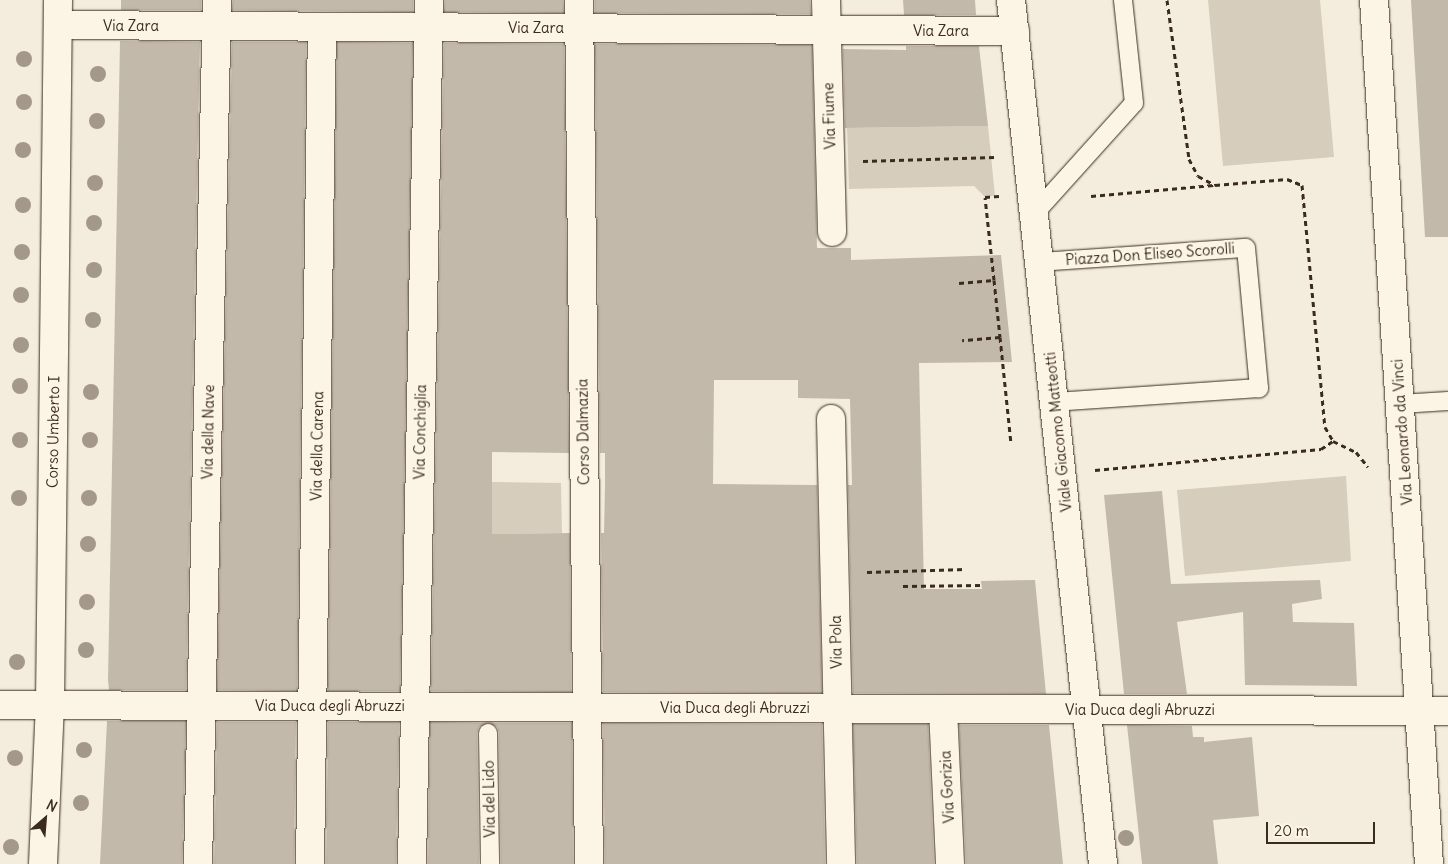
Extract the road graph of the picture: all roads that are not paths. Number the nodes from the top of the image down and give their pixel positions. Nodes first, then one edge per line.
1 (429, 0) edge
2 (579, 0) edge
3 (826, 0) edge
4 (1011, 0) edge
5 (1123, 0) edge
6 (1374, 0) edge
7 (58, 13) edge
8 (217, 13) edge
9 (322, 27) junction
10 (428, 28) junction
11 (579, 28) junction
12 (826, 30) junction
13 (1014, 31) junction
14 (1034, 214) junction
15 (832, 232) dead end
16 (1039, 262) junction
17 (1448, 401) edge
18 (1055, 402) junction
19 (1400, 404) junction
20 (831, 419) dead end
21 (0, 705) edge
22 (50, 705) junction
23 (202, 705) junction
24 (314, 706) junction
25 (414, 707) junction
26 (586, 708) junction
27 (838, 708) junction
28 (943, 709) junction
29 (1087, 710) junction
30 (1420, 711) junction
31 (1448, 712) edge
32 (488, 733) dead end
33 (43, 864) edge
34 (198, 864) edge
35 (310, 864) edge
36 (412, 864) edge
37 (490, 864) edge
38 (590, 864) edge
39 (841, 864) edge
40 (950, 864) edge
41 (1103, 864) edge
42 (1429, 864) edge

1 - 10 street, Via Conchiglia
2 - 11 street, Corso Dalmazia
3 - 12 street, Via Fiume
4 - 13 street, Viale Giacomo Matteotti
5 - 14 lane
6 - 19 street, Via Leonardo da Vinci
7 - 8 street, Via Zara
7 - 22 street, Corso Umberto I
8 - 9 street, Via Zara
8 - 23 street, Via della Nave
9 - 10 street, Via Zara
9 - 24 street, Via della Carena
10 - 11 street, Via Zara
10 - 25 street, Via Conchiglia
11 - 12 street, Via Zara
11 - 26 street, Corso Dalmazia
12 - 13 street, Via Zara
12 - 15 street, Via Fiume
13 - 14 street, Viale Giacomo Matteotti
14 - 16 street, Viale Giacomo Matteotti
16 - 18 street, Viale Giacomo Matteotti
16 - 18 lane, Piazza Don Eliseo Scorolli
17 - 19 lane
18 - 29 street, Viale Giacomo Matteotti
19 - 30 street, Via Leonardo da Vinci
20 - 27 street, Via Pola
21 - 22 street, Via Duca degli Abruzzi
22 - 23 street, Via Duca degli Abruzzi
22 - 33 street, Corso Umberto I
23 - 24 street, Via Duca degli Abruzzi
23 - 34 street, Via della Nave
24 - 25 street, Via Duca degli Abruzzi
24 - 35 street, Via della Carena
25 - 26 street, Via Duca degli Abruzzi
25 - 36 street, Via Conchiglia
26 - 27 street, Via Duca degli Abruzzi
26 - 38 street, Corso Dalmazia
27 - 28 street, Via Duca degli Abruzzi
27 - 39 street, Via Pola
28 - 29 street, Via Duca degli Abruzzi
28 - 40 street, Via Gorizia
29 - 30 street, Via Duca degli Abruzzi
29 - 41 street, Viale Giacomo Matteotti
30 - 31 street, Via Duca degli Abruzzi
30 - 42 street, Via Leonardo da Vinci
32 - 37 lane, Via del Lido

